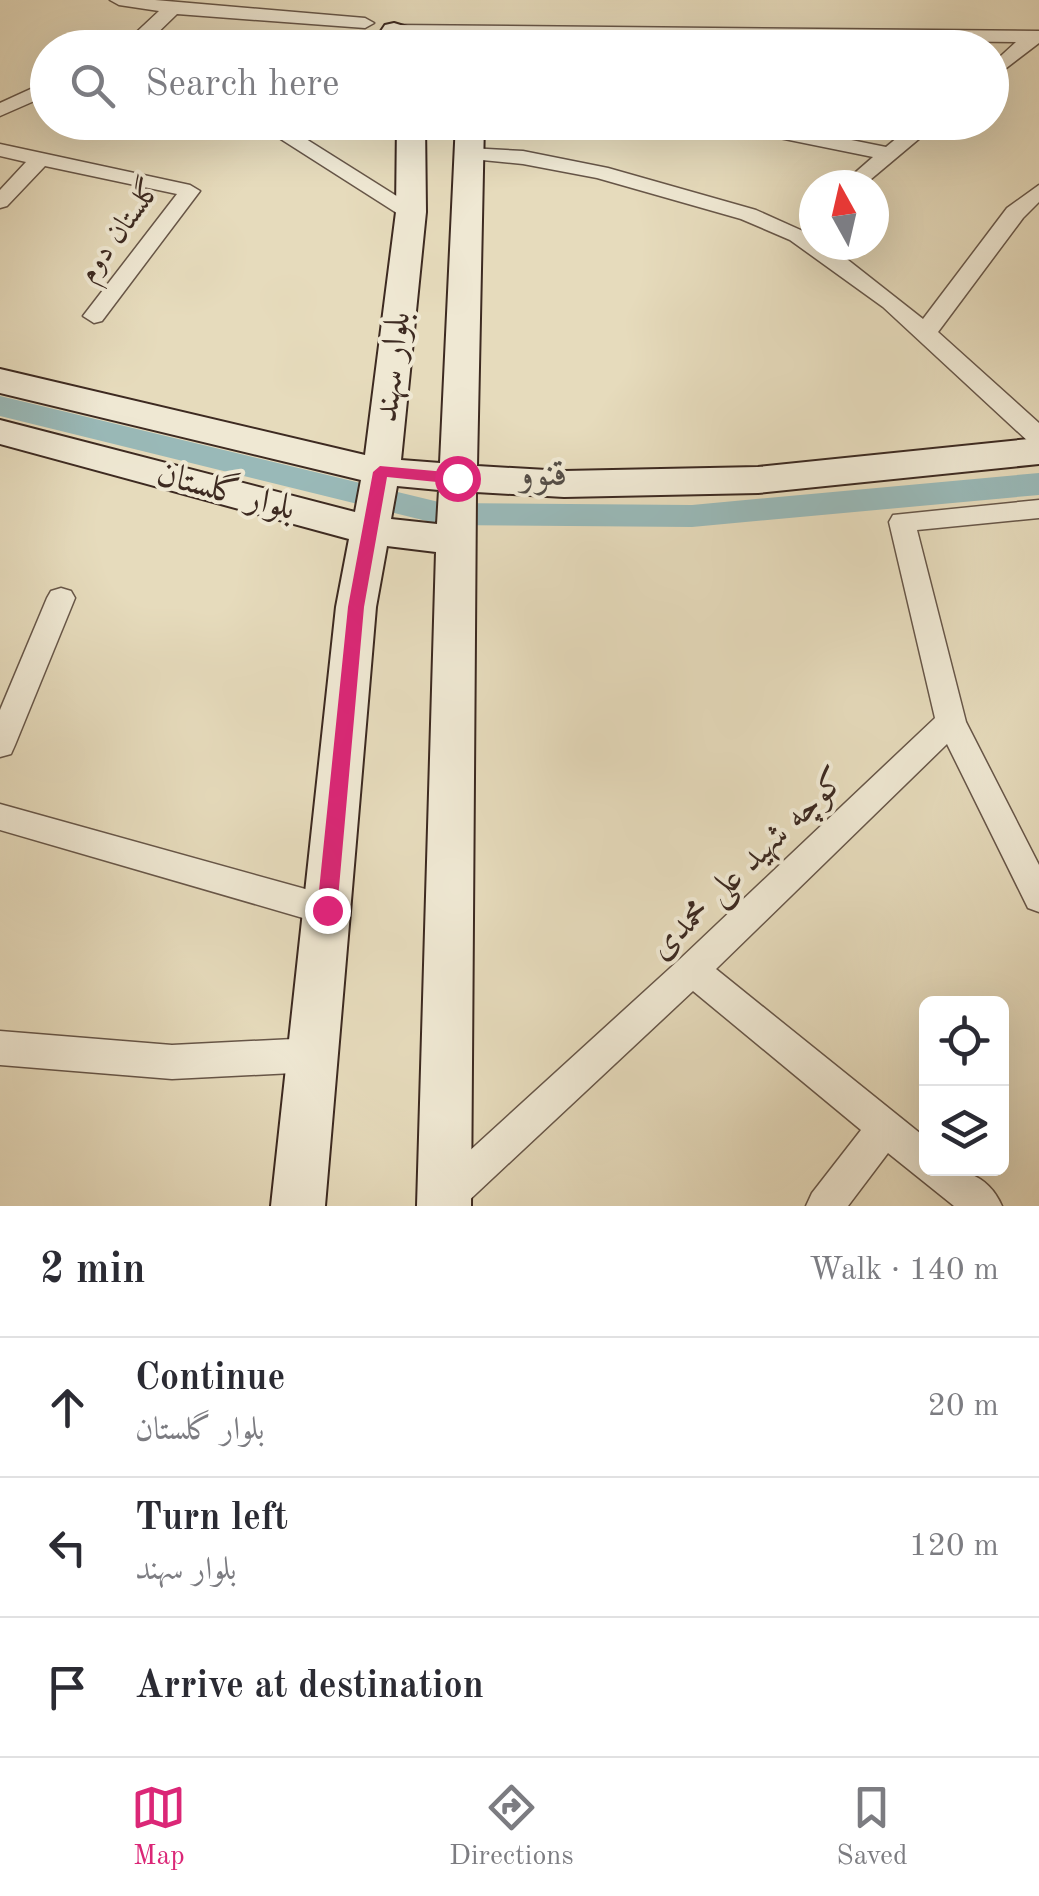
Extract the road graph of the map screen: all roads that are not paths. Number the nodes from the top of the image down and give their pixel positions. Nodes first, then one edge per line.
1 (118, 0) edge
2 (173, 8) junction
3 (365, 23) joint
4 (150, 30) edge
5 (382, 30) edge
6 (1009, 37) edge
7 (1036, 37) edge
8 (1009, 59) edge
9 (30, 96) edge
10 (0, 110) edge
11 (293, 140) edge
12 (411, 140) edge
13 (469, 140) edge
14 (474, 140) edge
15 (820, 140) edge
16 (907, 140) edge
17 (0, 150) edge
18 (890, 154) junction
19 (40, 158) junction
20 (870, 170) edge
21 (1039, 191) edge
22 (0, 202) edge
23 (411, 212) junction
24 (466, 214) junction
25 (799, 227) edge
26 (793, 232) junction
27 (799, 236) edge
28 (833, 260) edge
29 (94, 316) dead end
30 (925, 332) junction
31 (0, 381) edge
32 (0, 432) edge
33 (1039, 437) edge
34 (1039, 451) edge
35 (380, 472) junction
36 (457, 478) junction
37 (1039, 508) edge
38 (369, 530) junction
39 (455, 540) junction
40 (61, 598) dead end
41 (950, 722) junction
42 (0, 744) edge
43 (0, 818) edge
44 (1039, 898) edge
45 (327, 910) junction
46 (692, 970) junction
47 (0, 1048) edge
48 (313, 1055) junction
49 (885, 1128) junction
50 (919, 1155) edge
51 (946, 1176) edge
52 (444, 1203) edge
53 (298, 1206) edge
54 (825, 1206) edge
55 (983, 1206) edge

1 - 2 street
2 - 3 street
2 - 4 street
3 - 5 street
6 - 7 street
7 - 8 street
9 - 10 street
11 - 23 street
12 - 23 street, بلوار سهند
13 - 24 street, بلوار سهند
14 - 26 street
15 - 18 street
16 - 18 street
17 - 19 street, گلستان دوم
18 - 20 street
19 - 22 street
19 - 29 street, گلستان دوم
21 - 30 street
23 - 24 street
23 - 35 street, بلوار سهند
24 - 36 street, بلوار سهند
25 - 26 street
26 - 27 street
28 - 30 street
30 - 33 street
31 - 35 street, بلوار گلستان
32 - 38 street, بلوار گلستان
34 - 36 street, بلوار گلستان
35 - 36 street, بلوار گلستان
35 - 38 street, بلوار سهند
36 - 39 street, بلوار سهند
37 - 41 street
38 - 39 street, بلوار گلستان
38 - 45 street, بلوار سهند
39 - 52 street, بلوار سهند
40 - 42 street
41 - 44 street
41 - 46 street, کوچه شهید علی محمدی
43 - 45 street
45 - 48 street, بلوار سهند
46 - 49 street
46 - 52 street, کوچه شهید علی محمدی
47 - 48 street
48 - 53 street, بلوار سهند
49 - 50 street
49 - 54 street
51 - 55 street

